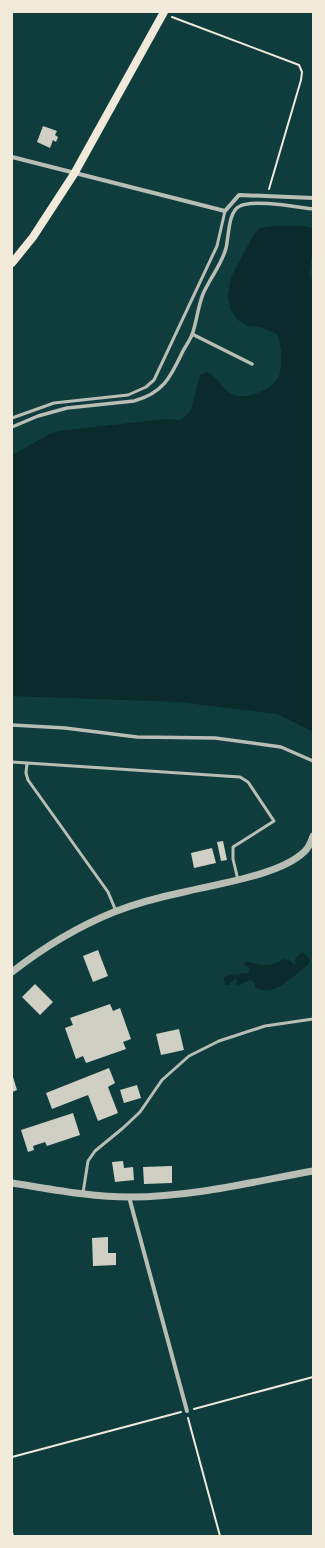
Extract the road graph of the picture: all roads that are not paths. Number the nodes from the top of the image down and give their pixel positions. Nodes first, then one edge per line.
1 (163, 12) edge
2 (12, 157) edge
3 (74, 174) junction
4 (313, 198) edge
5 (313, 209) edge
6 (225, 211) junction
7 (12, 264) edge
8 (192, 334) junction
9 (252, 364) dead end
10 (12, 418) edge
11 (12, 427) edge
12 (12, 725) edge
13 (313, 761) edge
14 (12, 762) edge
15 (26, 763) junction
16 (313, 836) edge
17 (238, 880) junction
18 (116, 911) junction
19 (12, 972) edge
20 (313, 1018) edge
21 (313, 1171) edge
22 (12, 1183) edge
23 (82, 1194) junction
24 (129, 1197) junction
25 (186, 1411) road end

1 - 3 main road
2 - 3 street
3 - 6 street
3 - 7 main road
4 - 6 street
5 - 8 street
6 - 10 lane
8 - 9 street
8 - 11 street
12 - 13 street
14 - 15 lane
15 - 17 lane
15 - 18 lane
16 - 17 street
17 - 18 street
18 - 19 street
20 - 23 lane
21 - 24 street
22 - 23 street
23 - 24 street
24 - 25 street

